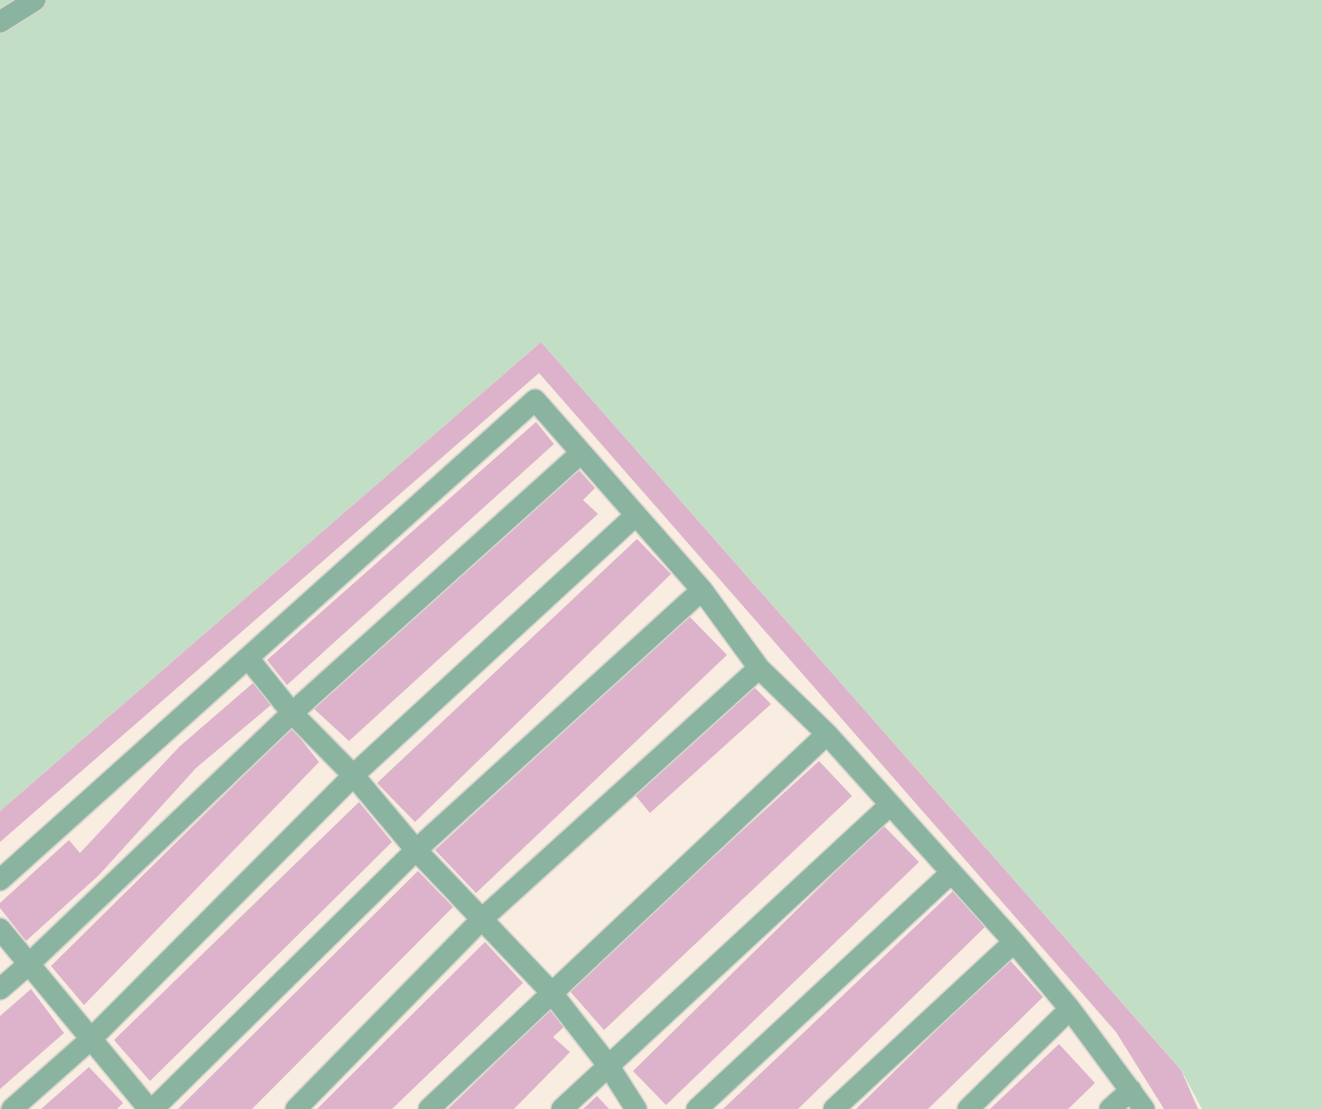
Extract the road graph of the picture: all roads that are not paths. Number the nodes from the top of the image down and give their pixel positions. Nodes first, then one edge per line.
1 (35, 0) edge
2 (0, 22) edge
3 (581, 453) junction
4 (636, 515) junction
5 (702, 590) junction
6 (248, 658) junction
7 (759, 668) junction
8 (292, 713) junction
9 (827, 734) junction
10 (354, 776) junction
11 (890, 805) junction
12 (416, 850) junction
13 (951, 873) junction
14 (0, 880) edge
15 (482, 919) junction
16 (0, 929) edge
17 (1014, 942) junction
18 (29, 964) junction
19 (0, 989) edge
20 (551, 992) junction
21 (1070, 1009) junction
22 (91, 1039) junction
23 (608, 1065) junction
24 (1131, 1090) junction
25 (12, 1109) edge
26 (151, 1109) edge
27 (296, 1109) edge
28 (429, 1109) edge
29 (562, 1109) edge
30 (636, 1109) edge
31 (697, 1109) edge
32 (834, 1109) edge
33 (968, 1109) edge
34 (1110, 1109) edge
35 (1144, 1109) edge

1 - 2 street
3 - 4 street
3 - 6 street
3 - 8 street
4 - 5 street
4 - 10 street
5 - 7 street
5 - 12 street
6 - 8 street
6 - 14 street
7 - 9 street
7 - 15 street
8 - 10 street
8 - 18 street
9 - 11 street
9 - 20 street
10 - 12 street
10 - 22 street
11 - 13 street
11 - 23 street
12 - 15 street
12 - 26 street
13 - 17 street
13 - 31 street
15 - 20 street
15 - 27 street
16 - 18 street
17 - 21 street
17 - 32 street
18 - 19 street
18 - 22 street
20 - 23 street
20 - 28 street
21 - 24 street
21 - 33 street
22 - 25 street
22 - 26 street
23 - 29 street
23 - 30 street
24 - 34 street
24 - 35 street

